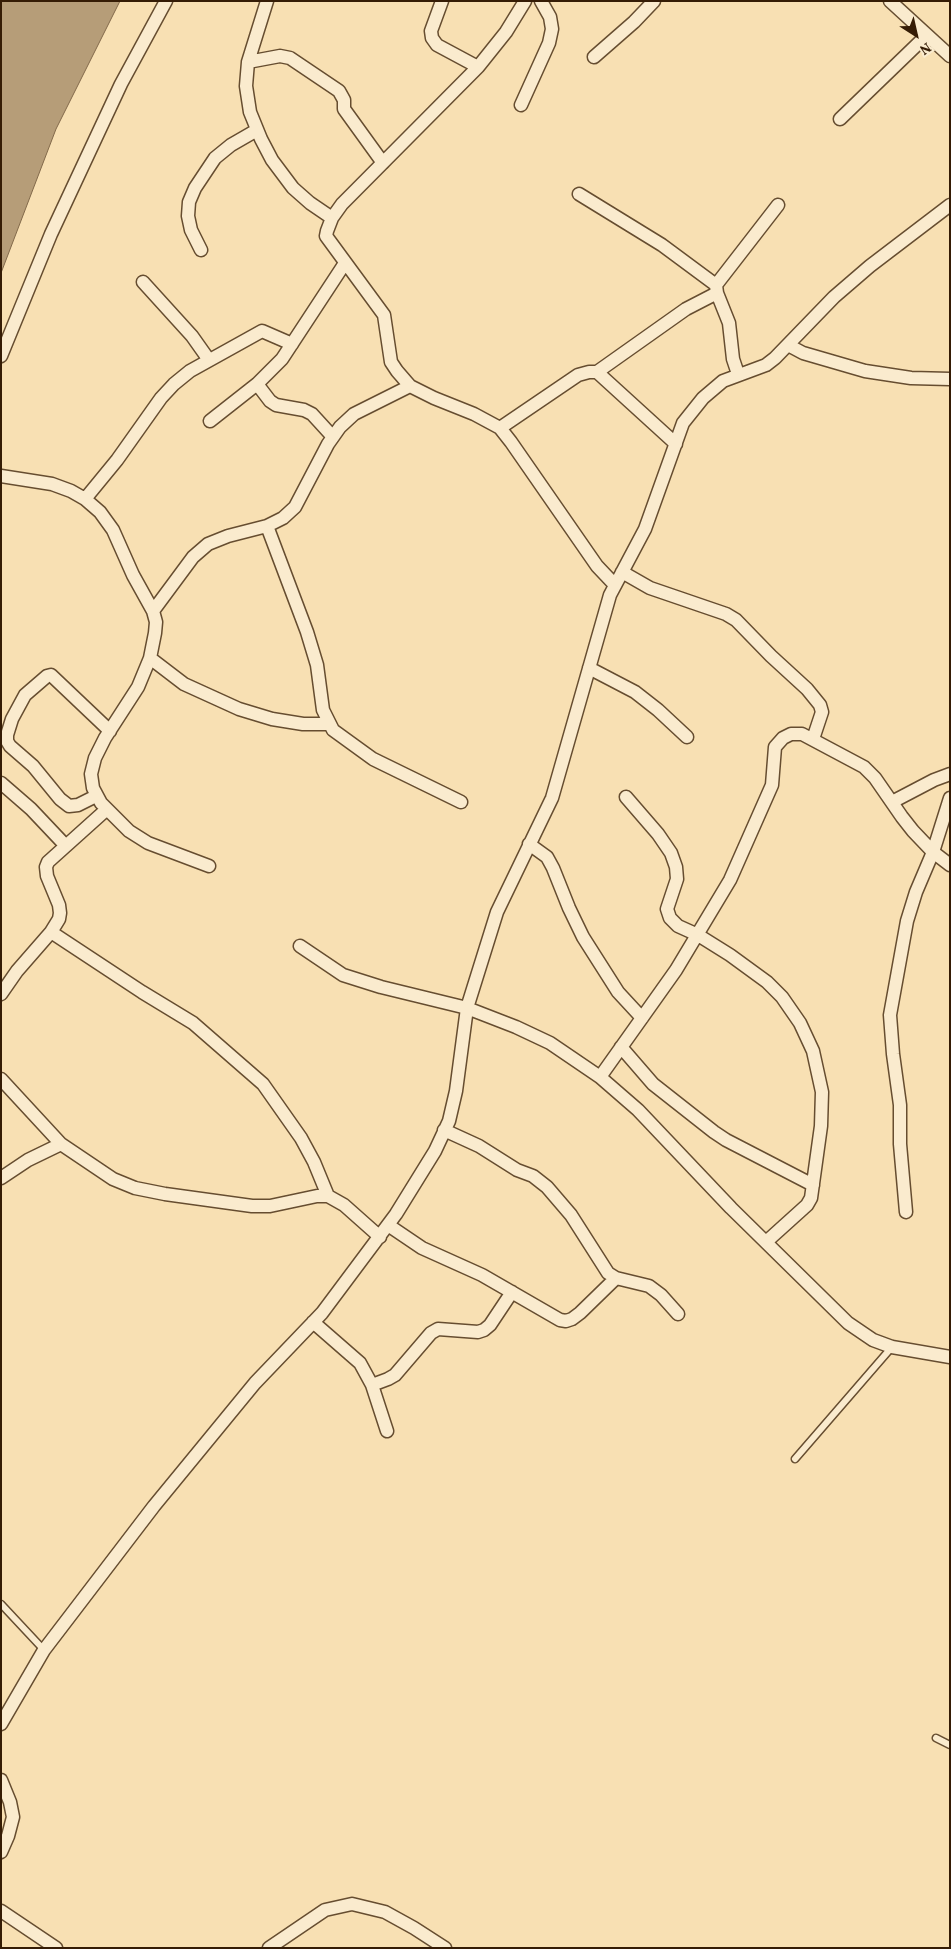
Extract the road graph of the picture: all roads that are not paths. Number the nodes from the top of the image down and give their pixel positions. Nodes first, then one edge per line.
1 (166, 1) edge
2 (267, 1) edge
3 (442, 1) edge
4 (525, 1) edge
5 (541, 1) edge
6 (654, 1) edge
7 (890, 1) edge
8 (927, 35) junction
9 (950, 56) edge
10 (594, 57) dead end
11 (248, 62) junction
12 (478, 66) junction
13 (520, 105) dead end
14 (840, 119) dead end
15 (257, 130) junction
16 (383, 163) junction
17 (579, 194) dead end
18 (778, 205) dead end
19 (950, 205) edge
20 (332, 218) junction
21 (200, 250) dead end
22 (345, 263) junction
23 (143, 282) dead end
24 (716, 289) junction
25 (292, 344) junction
26 (788, 345) junction
27 (1, 356) edge
28 (210, 360) junction
29 (597, 372) junction
30 (738, 374) junction
31 (950, 379) edge
32 (257, 384) junction
33 (410, 386) junction
34 (210, 421) dead end
35 (500, 428) junction
36 (333, 437) junction
37 (676, 444) junction
38 (1, 476) edge
39 (85, 499) junction
40 (266, 526) junction
41 (622, 572) junction
42 (615, 585) junction
43 (153, 610) junction
44 (150, 658) junction
45 (589, 668) junction
46 (328, 724) junction
47 (110, 731) junction
48 (687, 737) dead end
49 (813, 740) junction
50 (950, 774) edge
51 (1, 783) edge
52 (96, 796) junction
53 (626, 797) dead end
54 (950, 798) edge
55 (461, 802) dead end
56 (892, 802) junction
57 (107, 809) junction
58 (529, 844) junction
59 (65, 845) junction
60 (933, 852) junction
61 (950, 865) edge
62 (209, 866) dead end
63 (51, 932) junction
64 (698, 936) junction
65 (300, 946) dead end
66 (1, 994) edge
67 (467, 1008) junction
68 (642, 1018) junction
69 (621, 1047) junction
70 (600, 1077) junction
71 (1, 1079) edge
72 (444, 1130) junction
73 (61, 1144) junction
74 (1, 1178) edge
75 (813, 1185) junction
76 (328, 1196) junction
77 (906, 1212) dead end
78 (388, 1226) junction
79 (380, 1237) junction
80 (766, 1242) junction
81 (616, 1278) junction
82 (512, 1292) junction
83 (678, 1314) dead end
84 (313, 1322) junction
85 (892, 1347) junction
86 (950, 1357) edge
87 (372, 1385) junction
88 (387, 1431) dead end
89 (795, 1459) dead end
90 (1, 1604) edge
91 (44, 1650) junction
92 (1, 1724) edge
93 (936, 1738) dead end
94 (950, 1745) edge
95 (1, 1780) edge
96 (1, 1852) edge
97 (1, 1911) edge
98 (56, 1948) edge
99 (270, 1948) edge
100 (445, 1948) edge

1 - 27 street
2 - 11 street
3 - 12 street
4 - 12 street
5 - 13 street
6 - 10 street
7 - 8 street
8 - 9 street
8 - 14 street
11 - 15 street
11 - 16 street
12 - 16 street
15 - 20 street
15 - 21 street
16 - 20 street
17 - 24 street
18 - 24 street
19 - 26 street
20 - 22 street
22 - 25 street
22 - 33 street
23 - 28 street
24 - 29 street
24 - 30 street
25 - 28 street
25 - 32 street
26 - 30 street
26 - 31 street
28 - 39 street
29 - 35 street
29 - 37 street
30 - 37 street
32 - 34 street
32 - 36 street
33 - 35 street
33 - 36 street
35 - 42 street
36 - 40 street
37 - 41 street
38 - 39 street
39 - 43 street
40 - 43 street
40 - 46 street
41 - 42 street
41 - 49 street
42 - 45 street
43 - 44 street
44 - 46 street
44 - 47 street
45 - 48 street
45 - 58 street
46 - 55 street
47 - 52 street
47 - 52 street
49 - 56 street
49 - 64 street
50 - 56 street
51 - 59 street
52 - 57 street
53 - 64 street
54 - 60 street
56 - 60 street
57 - 59 street
57 - 62 street
58 - 67 street
58 - 68 street
59 - 63 street
60 - 61 street
60 - 77 street
63 - 66 street
63 - 76 street
64 - 68 street
64 - 75 street
65 - 67 street
67 - 70 street
67 - 72 street
68 - 69 street
69 - 70 street
69 - 75 street
70 - 80 street
71 - 73 street
72 - 78 street
72 - 81 street
73 - 74 street
73 - 76 street
75 - 80 street
76 - 79 street
78 - 79 street
78 - 82 street
79 - 84 street
80 - 85 street
81 - 82 street
81 - 83 street
82 - 87 street
84 - 87 street
84 - 91 street
85 - 86 street
85 - 89 lane
87 - 88 street
90 - 91 lane
91 - 92 street
93 - 94 lane
95 - 96 street
97 - 98 street
99 - 100 street

